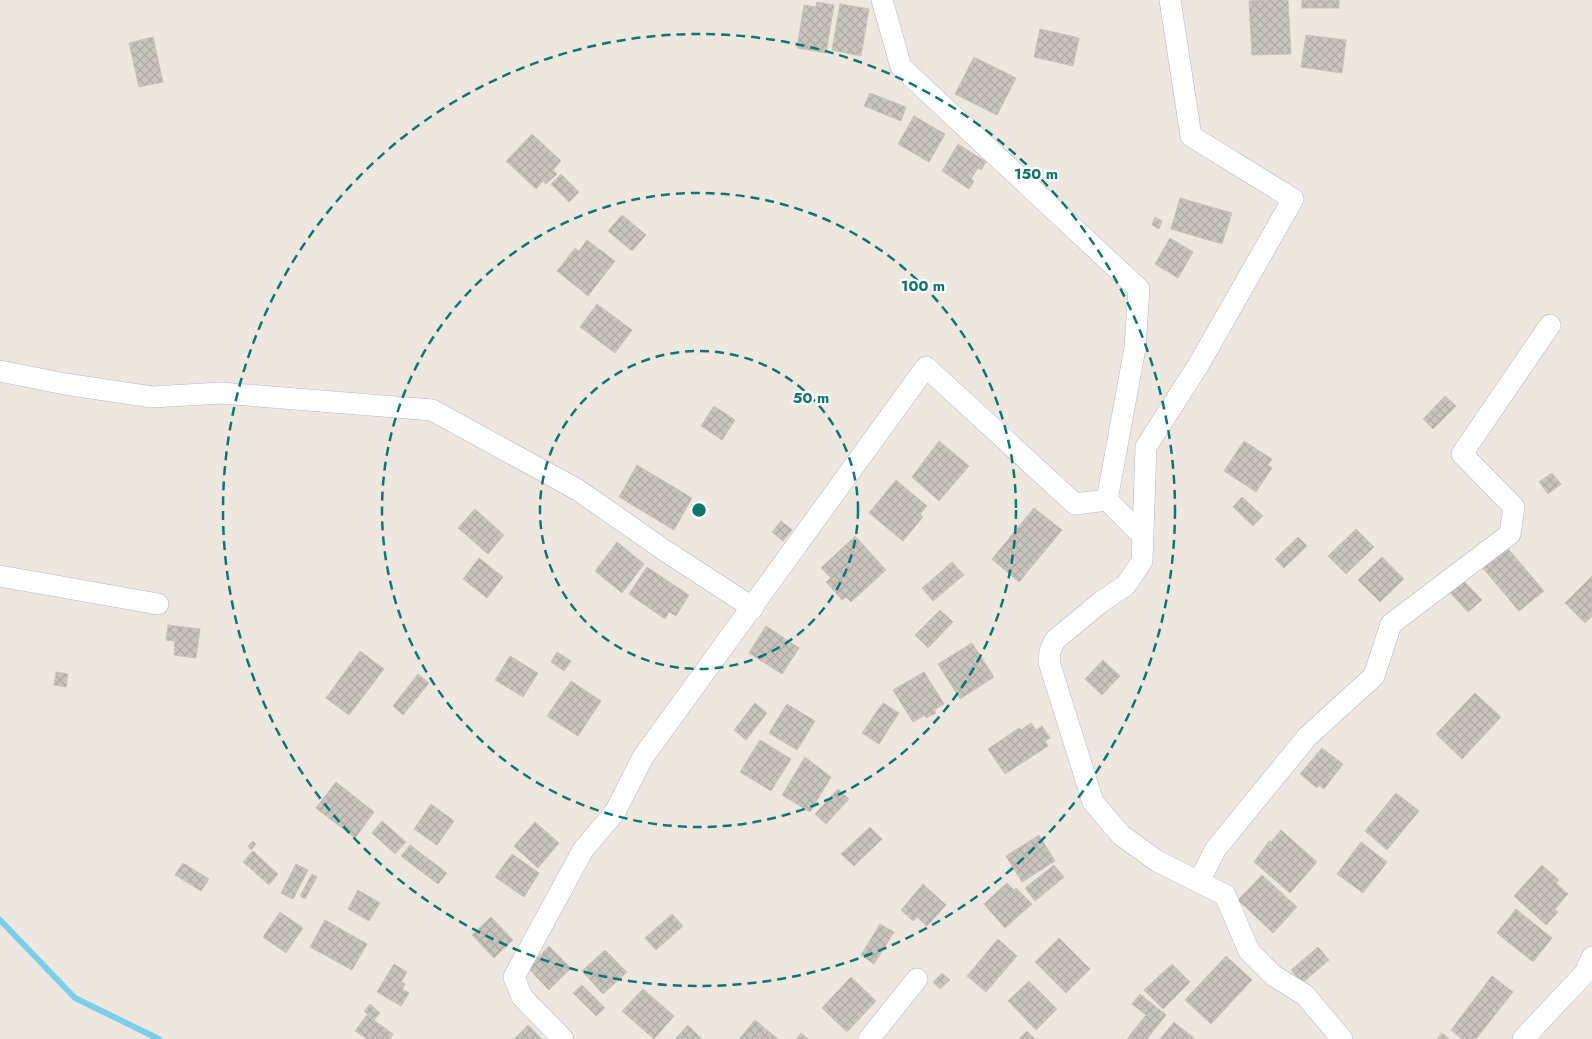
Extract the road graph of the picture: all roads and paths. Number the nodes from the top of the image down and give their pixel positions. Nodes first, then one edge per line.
1 (882, 0) edge
2 (1170, 0) edge
3 (1550, 325) dead end
4 (0, 371) edge
5 (1108, 500) junction
6 (1141, 534) junction
7 (0, 576) edge
8 (158, 604) dead end
9 (753, 608) junction
10 (1198, 882) junction
11 (1592, 957) edge
12 (918, 979) dead end
13 (563, 1039) edge
14 (869, 1039) edge
15 (1342, 1039) edge
16 (1523, 1039) edge

1 - 5 street
2 - 6 street
3 - 10 street
4 - 9 street
5 - 6 street
5 - 9 street
6 - 10 street
7 - 8 street
9 - 13 street
10 - 15 street
11 - 16 street
12 - 14 street

